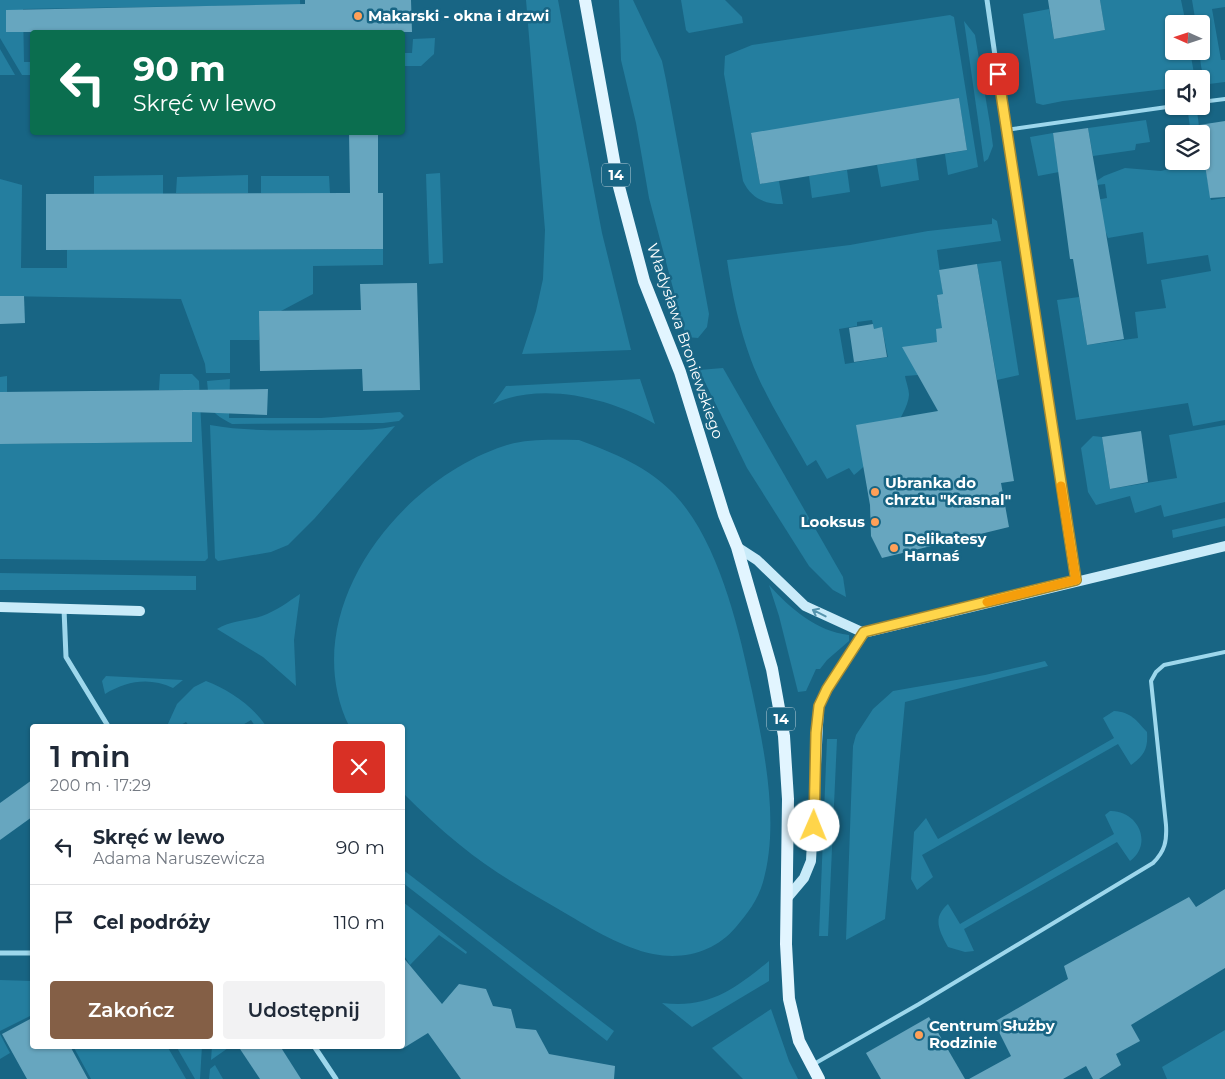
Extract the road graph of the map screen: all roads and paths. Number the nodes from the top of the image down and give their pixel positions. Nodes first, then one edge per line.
1 (585, 0) edge
2 (987, 0) edge
3 (1225, 98) edge
4 (1210, 100) edge
5 (1165, 107) edge
6 (1006, 130) junction
7 (737, 546) junction
8 (1225, 546) edge
9 (1076, 580) junction
10 (0, 607) edge
11 (64, 609) junction
12 (140, 611) dead end
13 (864, 632) junction
14 (1225, 652) edge
15 (107, 724) edge
16 (788, 897) junction
17 (0, 953) edge
18 (30, 953) edge
19 (316, 1049) edge
20 (810, 1066) junction
21 (336, 1079) edge
22 (819, 1079) edge

1 - 7 main road, Władysława Broniewskiego / 14
2 - 6 street
3 - 4 lane
5 - 6 lane
6 - 9 street
13 -> 7 street
7 - 16 main road, 14
8 - 9 street
9 - 13 street
10 - 11 street
11 - 12 street
11 - 15 street
13 - 16 street
14 - 20 lane
16 - 20 main road, 14
17 - 18 street
19 - 21 street
20 - 22 main road, 14

